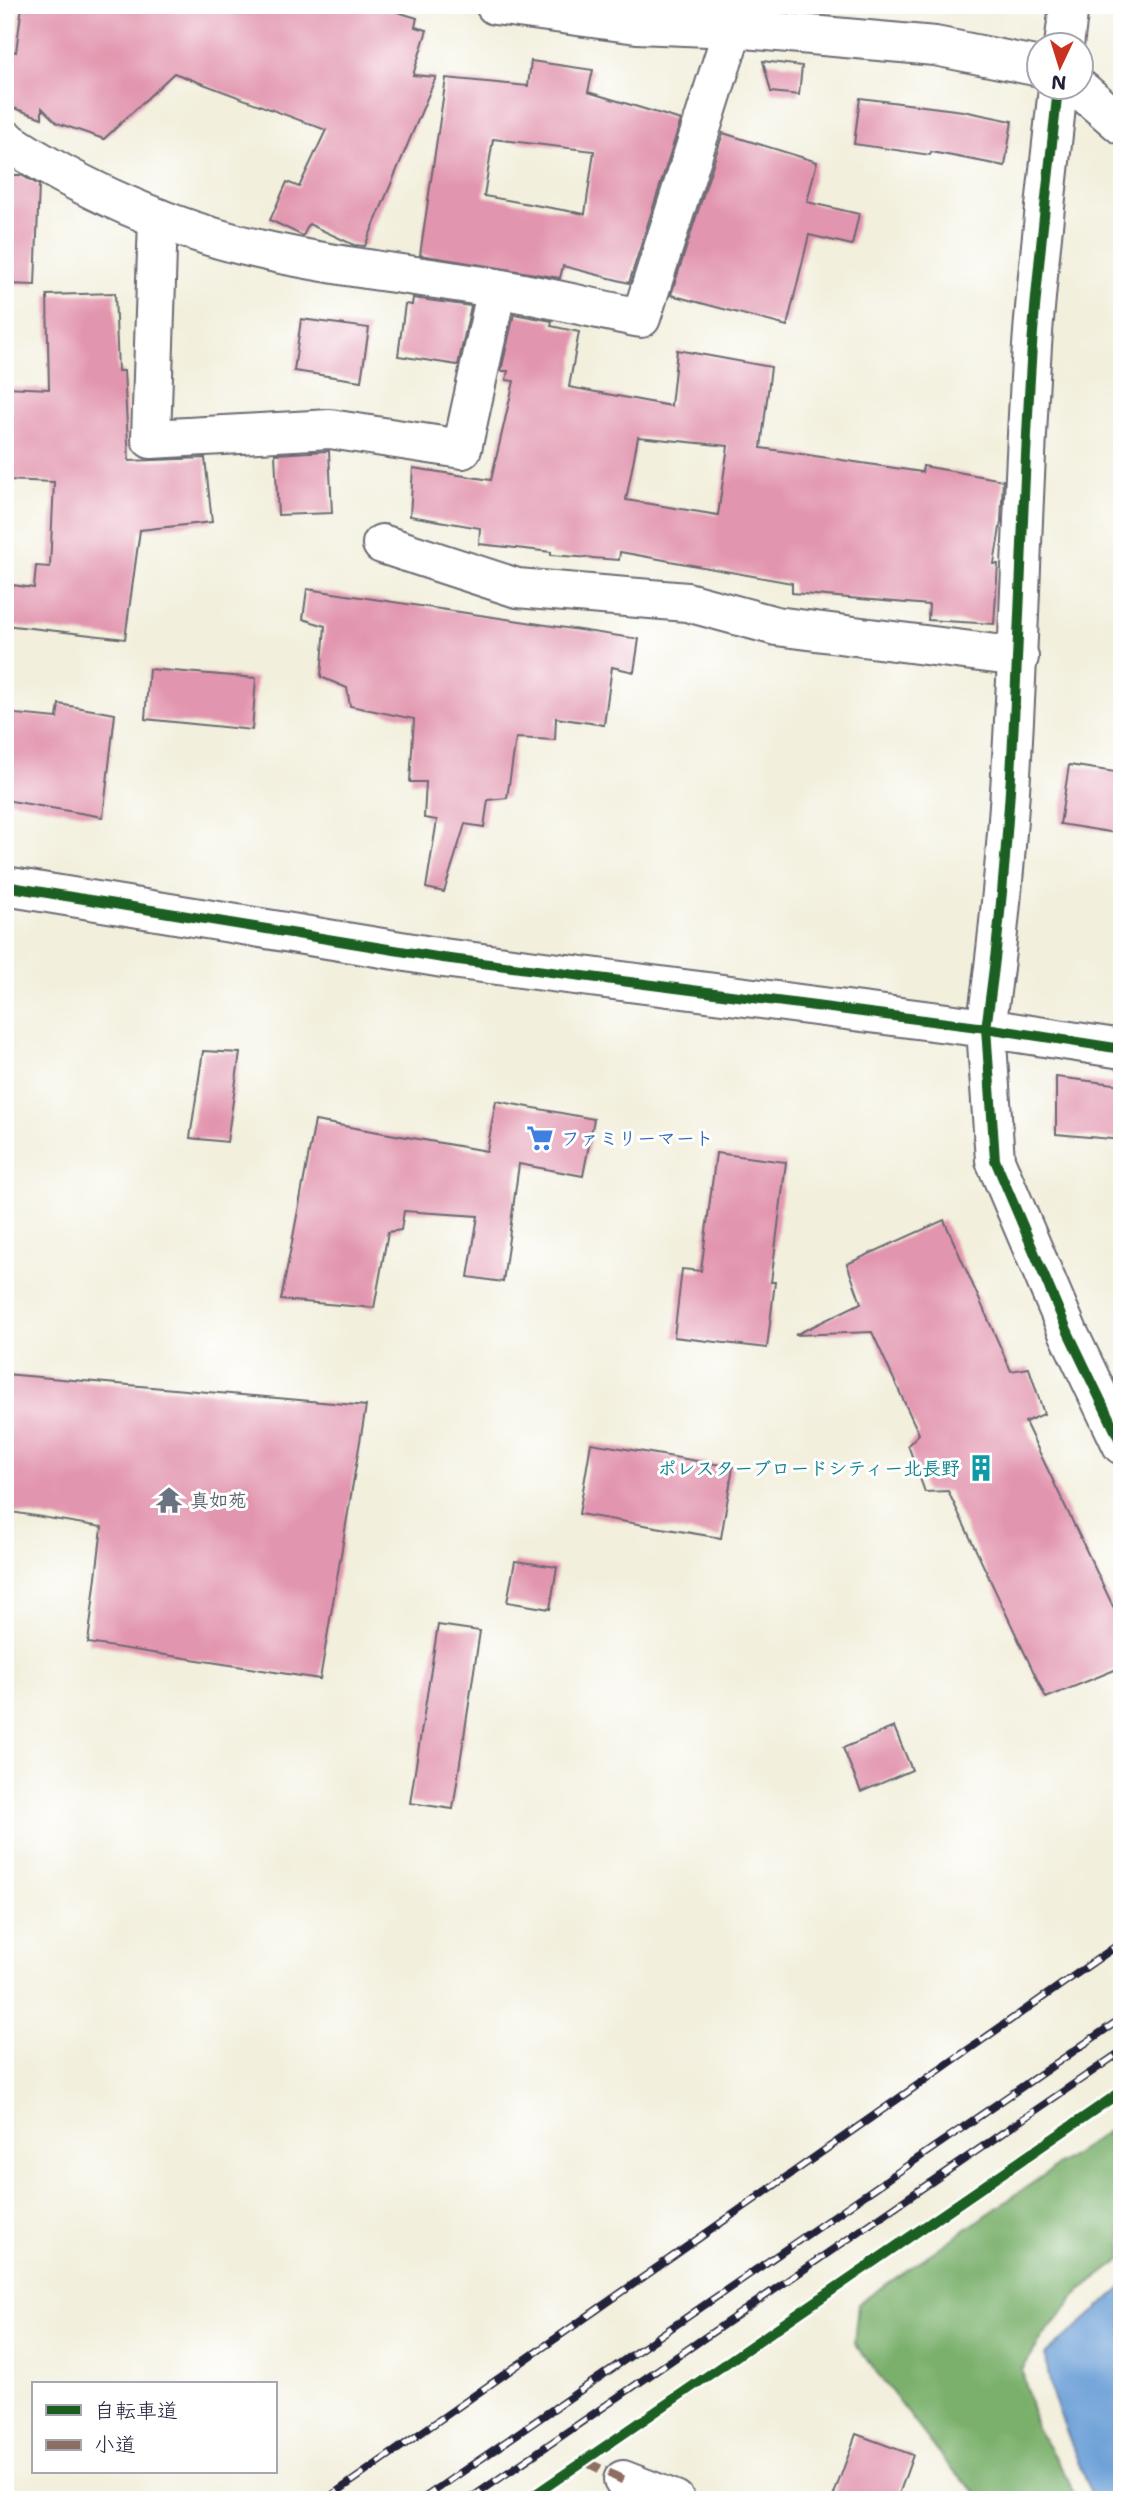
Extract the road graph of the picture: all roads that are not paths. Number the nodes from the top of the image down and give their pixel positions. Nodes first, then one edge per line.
1 (495, 5) edge
2 (1069, 5) edge
3 (733, 28) junction
4 (1066, 32) edge
5 (1026, 64) edge
6 (1057, 102) edge
7 (1095, 102) edge
8 (1122, 125) edge
9 (5, 139) edge
10 (158, 218) junction
11 (497, 288) junction
12 (382, 544) dead end
13 (1018, 657) junction
14 (5, 886) edge
15 (986, 1028) junction
16 (1122, 1049) edge
17 (1122, 1445) edge
18 (623, 2480) dead end
19 (675, 2500) edge

1 - 3 street
2 - 4 street
3 - 5 street
3 - 11 street
6 - 13 street
7 - 8 street
9 - 10 street
10 - 11 street
10 - 11 street
12 - 13 street
13 - 15 street
14 - 15 street
15 - 16 street
15 - 17 street
18 - 19 street

